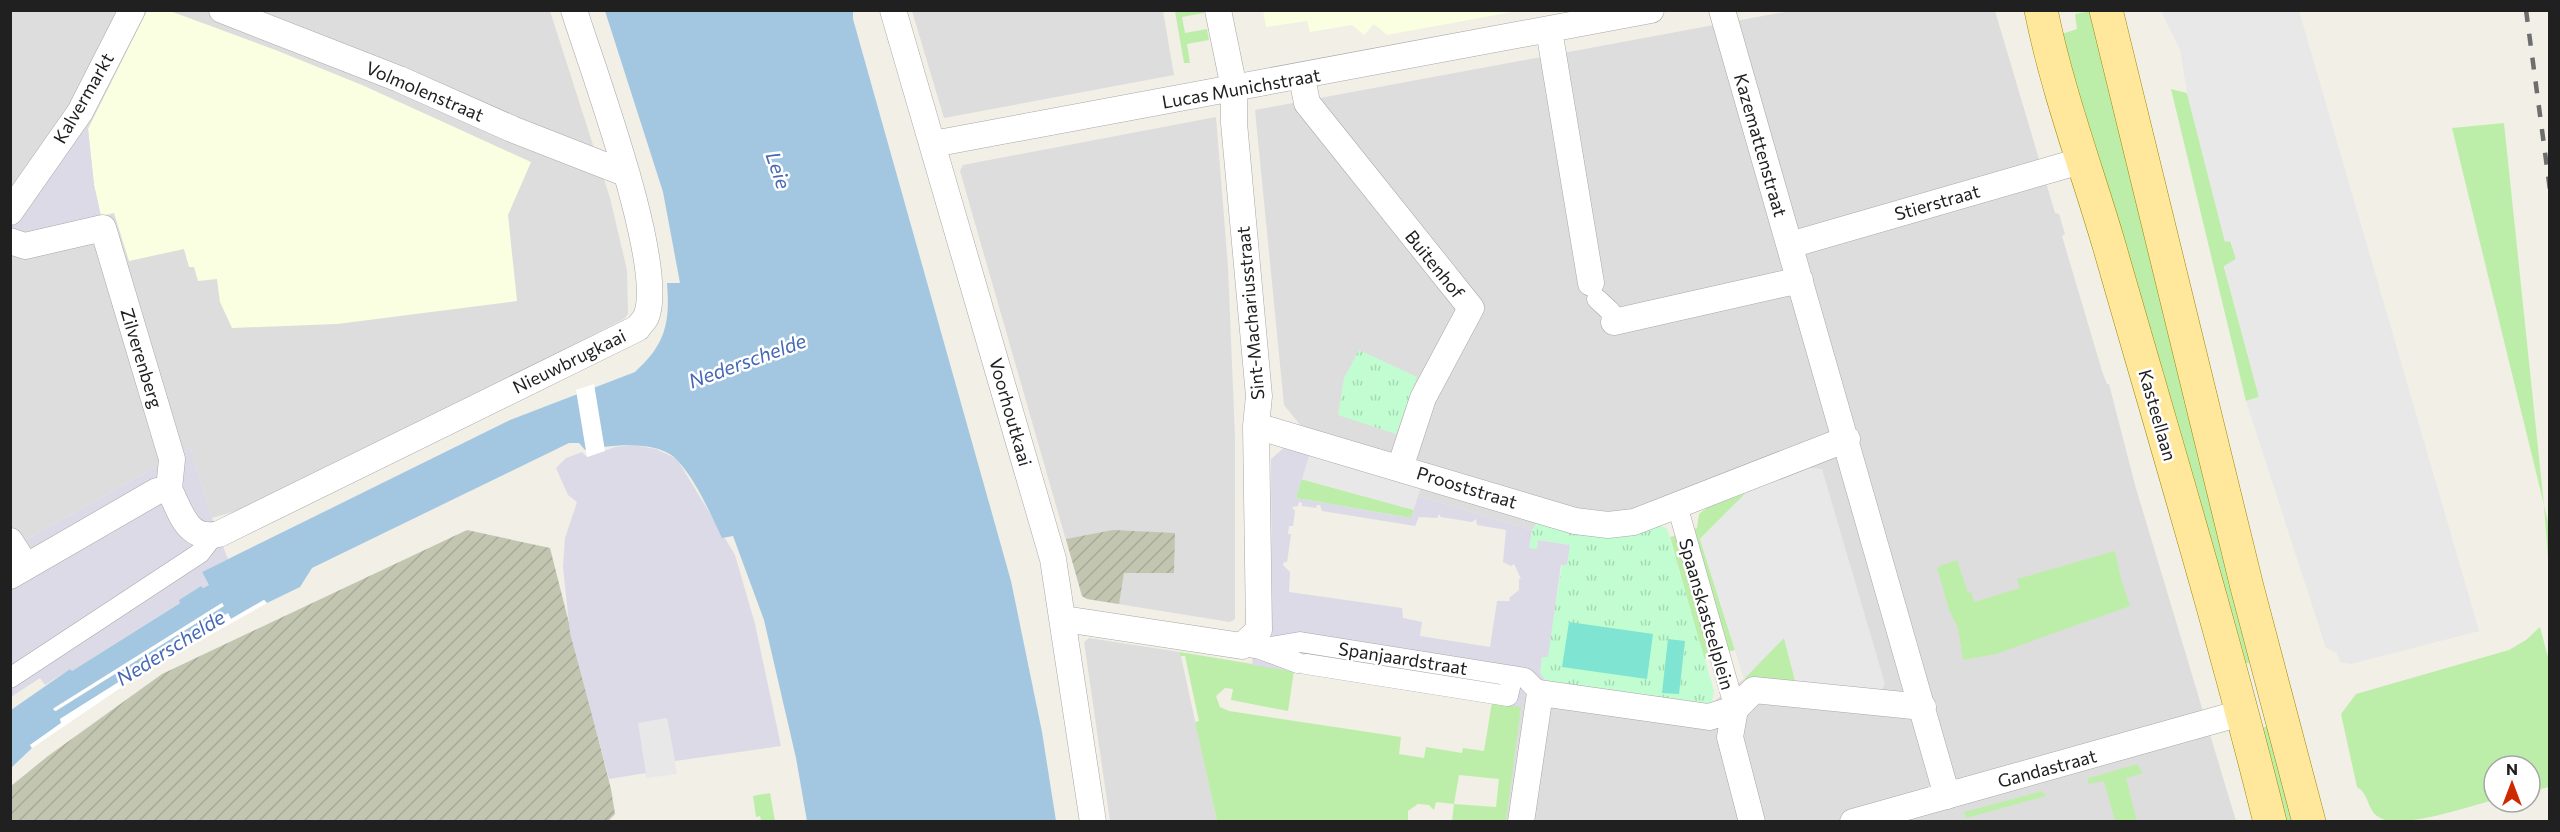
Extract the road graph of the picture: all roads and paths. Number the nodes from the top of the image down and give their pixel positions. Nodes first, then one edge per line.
1 (132, 10) edge
2 (222, 10) edge
3 (574, 10) edge
4 (893, 10) edge
5 (1218, 10) edge
6 (1651, 10) edge
7 (1722, 10) edge
8 (2041, 10) edge
9 (2106, 10) edge
10 (1549, 30) junction
11 (1302, 77) junction
12 (1234, 88) junction
13 (933, 144) junction
14 (2084, 159) junction
15 (627, 174) junction
16 (10, 213) edge
17 (10, 241) edge
18 (1790, 245) junction
19 (1800, 280) junction
20 (1594, 291) joint
21 (1614, 322) joint
22 (1256, 426) junction
23 (1843, 429) junction
24 (1400, 468) junction
25 (169, 489) junction
26 (1677, 505) junction
27 (208, 536) junction
28 (10, 541) edge
29 (18, 571) edge
30 (1064, 619) junction
31 (1251, 647) junction
32 (10, 678) edge
33 (1511, 681) junction
34 (1540, 693) junction
35 (1923, 707) junction
36 (1735, 709) junction
37 (2241, 713) junction
38 (1935, 806) edge
39 (1093, 822) edge
40 (1521, 822) edge
41 (1752, 822) edge
42 (1853, 822) edge
43 (2270, 822) edge
44 (2309, 822) edge

1 - 16 street, Kalvermarkt
2 - 15 street, Volmolenstraat
3 - 15 street, Nieuwbrugkaai
4 - 13 street, Voorhoutkaai
5 - 12 street, Sint-Machariusstraat
6 - 10 street, Lucas Munichstraat
7 - 18 street, Kazemattenstraat
8 - 14 main road, Kasteellaan
9 - 44 main road
10 - 11 street, Lucas Munichstraat
10 - 20 street
11 - 12 street, Lucas Munichstraat
11 - 24 street, Buitenhof
12 - 13 street, Lucas Munichstraat
12 - 22 street, Sint-Machariusstraat
13 - 30 street, Voorhoutkaai
14 - 18 street, Stierstraat
14 - 37 main road, Kasteellaan
15 - 27 street, Nieuwbrugkaai
17 - 25 street, Zilverenberg
18 - 19 street, Kazemattenstraat
19 - 21 street
19 - 23 street, Kazemattenstraat
20 - 21 street
22 - 24 street, Prooststraat
22 - 31 street, Sint-Machariusstraat
23 - 26 street
23 - 35 street
24 - 26 street, Prooststraat
25 - 27 street
25 - 29 street
26 - 36 street, Spaanskasteelplein
27 - 32 street
28 - 29 street
30 - 31 street, Spanjaardstraat
30 - 39 street, Voorhoutkaai
31 - 33 street, Spanjaardstraat
31 - 33 street
33 - 34 street, Spanjaardstraat
34 - 36 street, Spanjaardstraat
34 - 40 street
35 - 36 street, Spaanskasteelplein
35 - 38 street
36 - 41 street
37 - 38 street, Gandastraat
37 - 43 main road, Kasteellaan
38 - 42 street, Gandastraat

